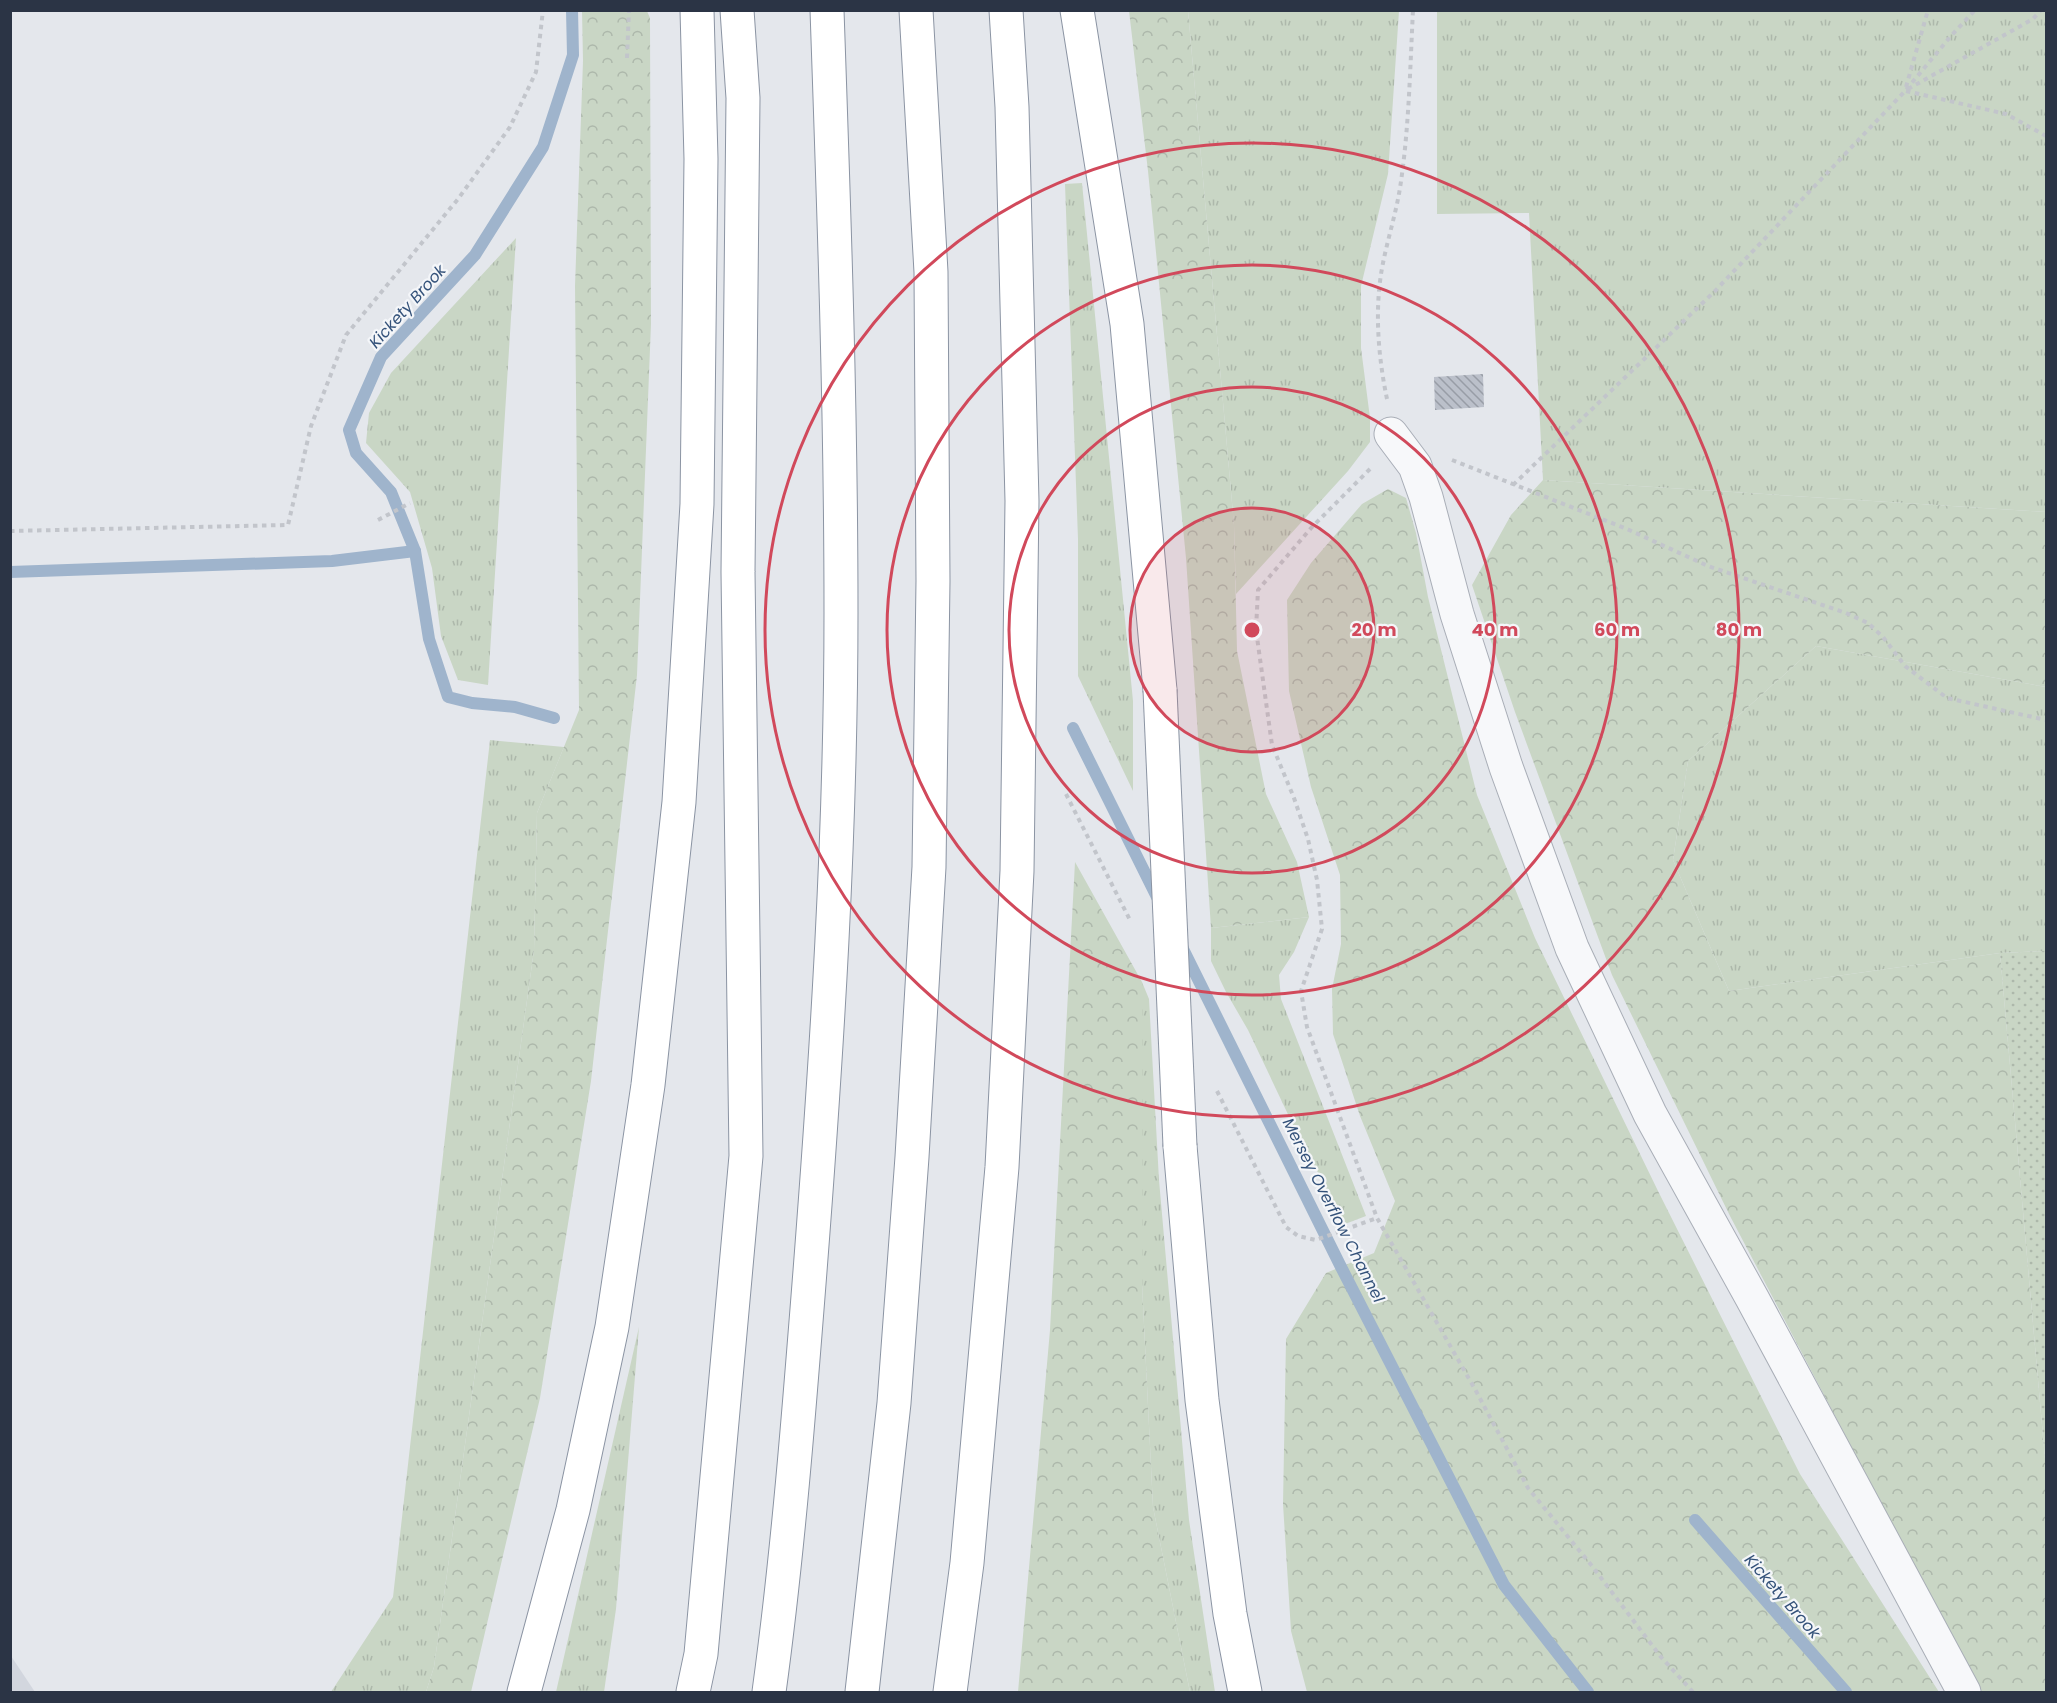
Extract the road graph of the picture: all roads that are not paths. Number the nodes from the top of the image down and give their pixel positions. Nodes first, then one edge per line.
1 (697, 10) edge
2 (737, 10) edge
3 (827, 10) edge
4 (916, 10) edge
5 (1006, 10) edge
6 (1077, 10) edge
7 (1391, 434) road end
8 (1230, 1614) junction
9 (524, 1692) edge
10 (693, 1692) edge
11 (770, 1692) edge
12 (862, 1692) edge
13 (950, 1692) edge
14 (1245, 1692) edge
15 (1251, 1692) edge
16 (1964, 1692) edge

1 - 9 highway
2 - 10 highway
3 - 11 highway
4 - 12 highway
5 - 13 highway
6 - 8 highway, bridge
7 - 16 lane
8 - 14 highway
8 - 15 highway

